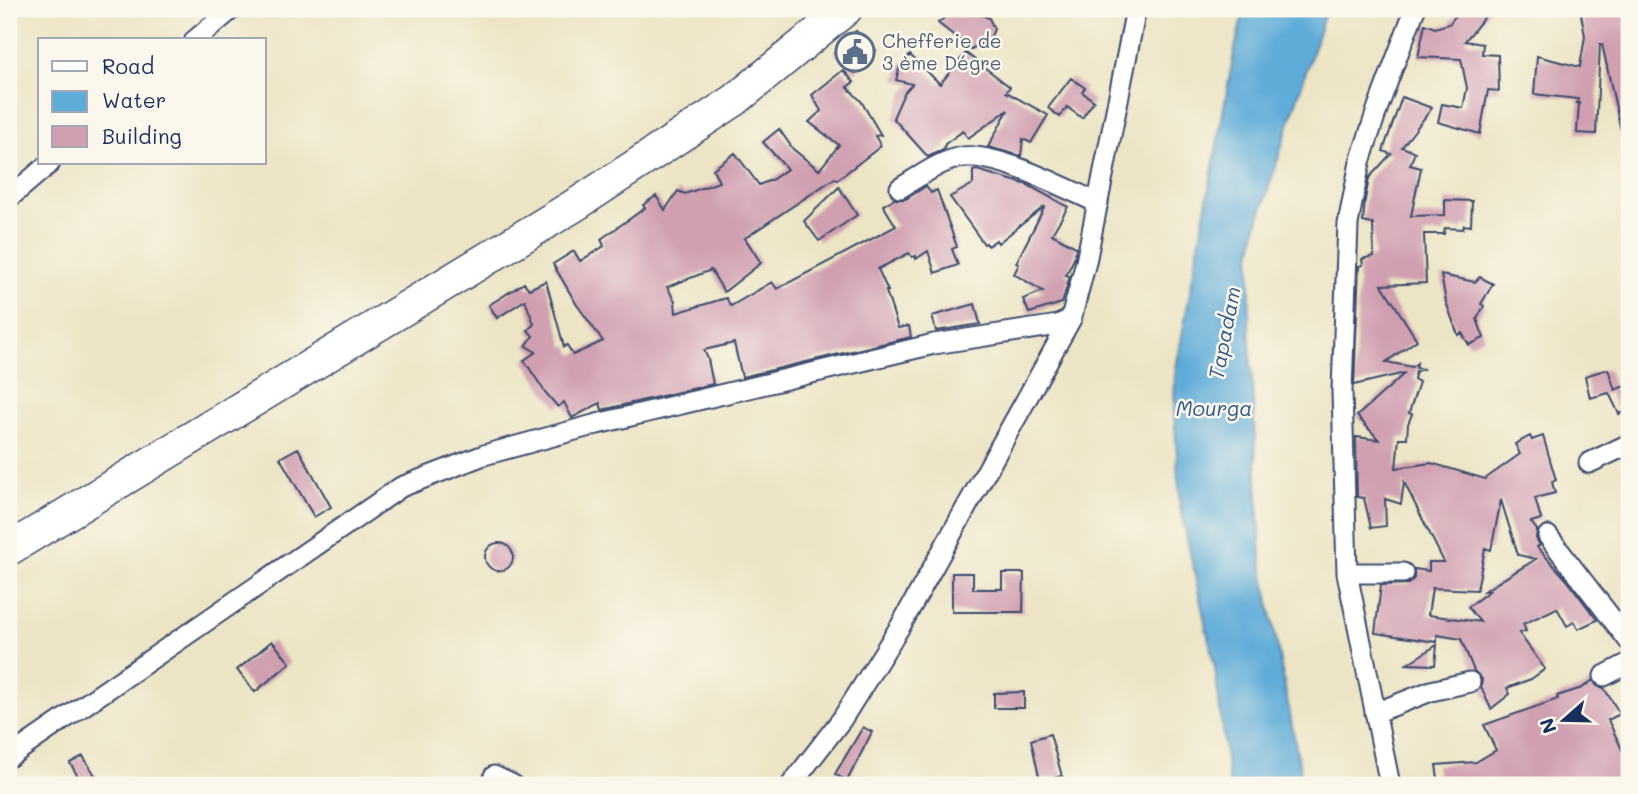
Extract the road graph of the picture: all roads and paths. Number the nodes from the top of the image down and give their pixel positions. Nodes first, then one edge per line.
1 (232, 9) edge
2 (846, 9) edge
3 (1136, 9) edge
4 (1415, 9) edge
5 (197, 38) edge
6 (49, 164) edge
7 (900, 188) dead end
8 (9, 198) edge
9 (1098, 203) junction
10 (1071, 319) junction
11 (1629, 444) edge
12 (1589, 463) dead end
13 (1548, 536) dead end
14 (9, 549) edge
15 (1347, 573) junction
16 (1403, 573) dead end
17 (1629, 641) edge
18 (1629, 663) edge
19 (1604, 676) dead end
20 (1470, 682) dead end
21 (1375, 713) junction
22 (9, 757) edge
23 (494, 776) dead end
24 (513, 785) edge
25 (791, 785) edge
26 (1390, 785) edge

1 - 5 street
2 - 14 main road
3 - 9 street
4 - 15 street
6 - 8 street
7 - 9 street
9 - 10 street
10 - 22 street
10 - 25 street
11 - 12 street
13 - 17 street
15 - 16 street
15 - 21 street
18 - 19 street
20 - 21 street
21 - 26 street
23 - 24 street

